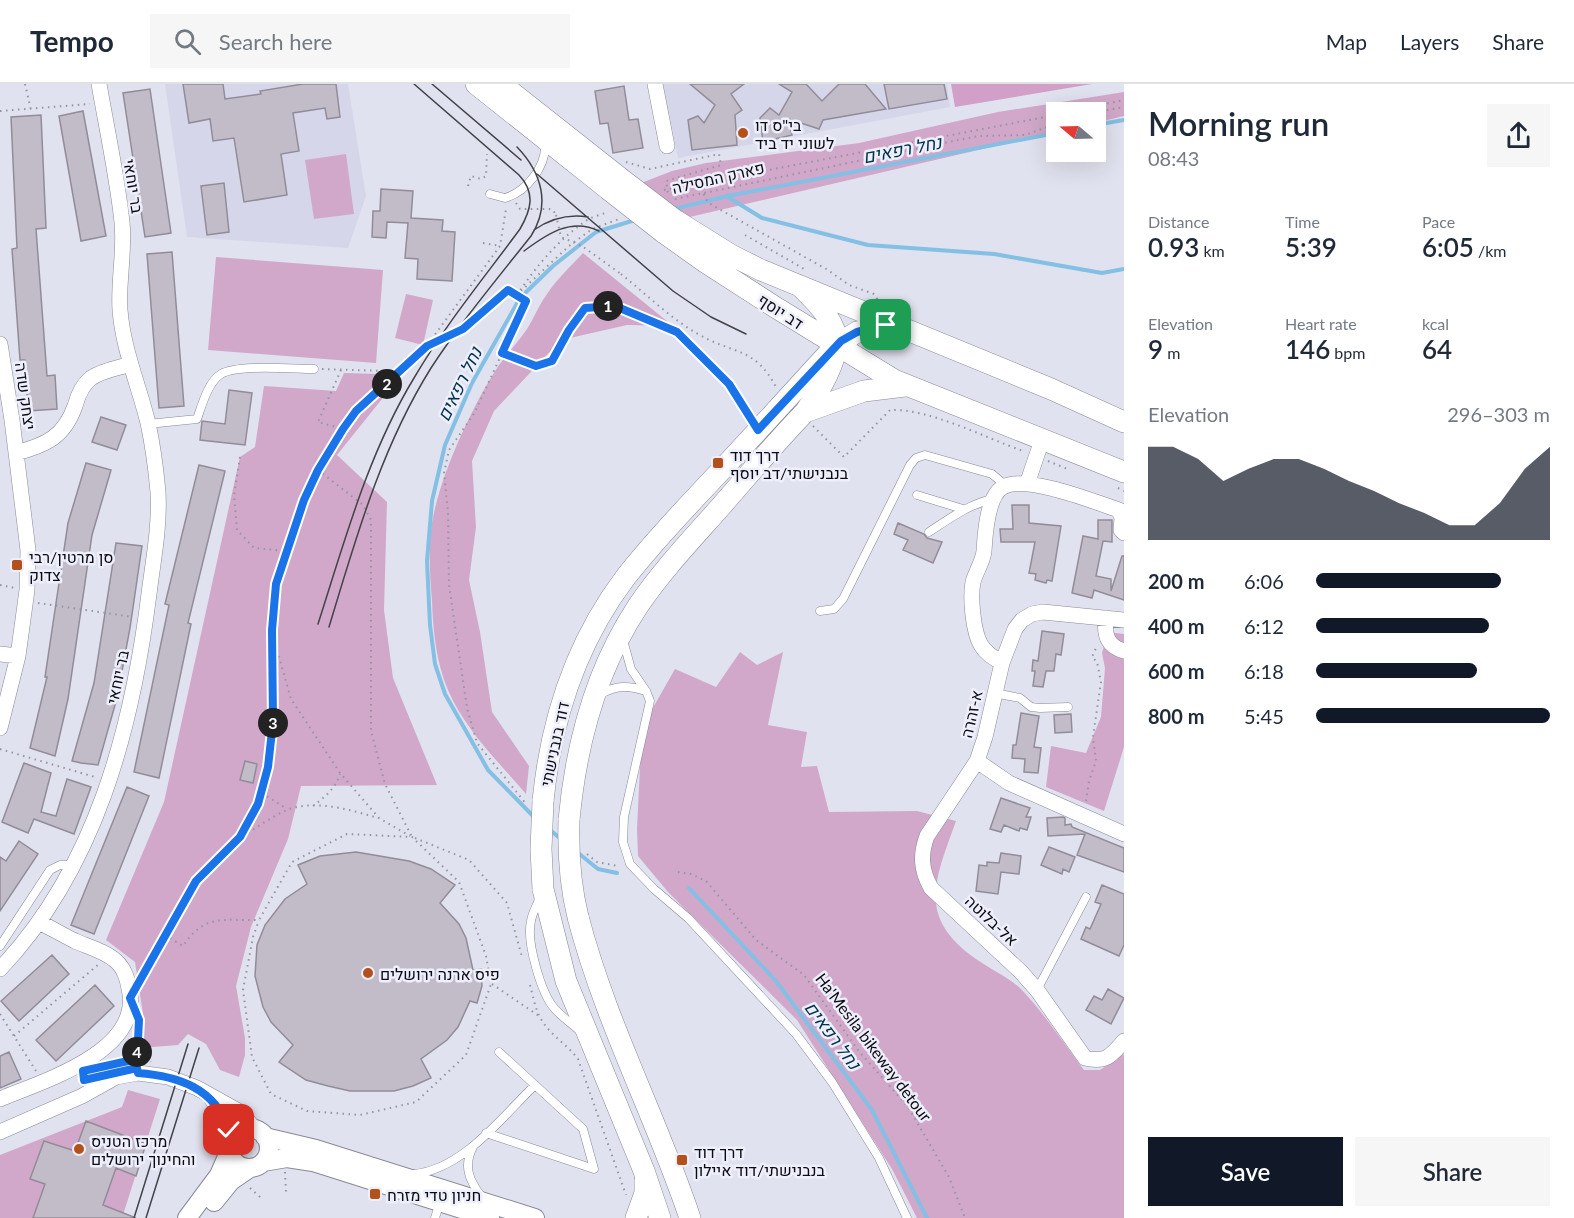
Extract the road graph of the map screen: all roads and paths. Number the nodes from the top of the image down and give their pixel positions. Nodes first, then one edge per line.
1 (25, 84) edge
2 (99, 84) edge
3 (476, 84) edge
4 (501, 84) edge
5 (655, 84) edge
6 (1124, 100) edge
7 (102, 102) junction
8 (1106, 104) edge
9 (1124, 107) edge
10 (31, 110) junction
11 (1106, 110) edge
12 (0, 111) edge
13 (1046, 117) edge
14 (1046, 128) edge
15 (544, 137) junction
16 (667, 146) dead end
17 (487, 154) dead end
18 (560, 161) junction
19 (540, 167) junction
20 (617, 176) junction
21 (699, 183) junction
22 (468, 186) dead end
23 (667, 189) junction
24 (702, 192) junction
25 (657, 193) dead end
26 (490, 194) dead end
27 (512, 195) junction
28 (506, 209) dead end
29 (615, 209) dead end
30 (625, 217) dead end
31 (669, 217) junction
32 (745, 235) dead end
33 (483, 243) dead end
34 (500, 246) junction
35 (621, 274) dead end
36 (802, 278) junction
37 (516, 295) junction
38 (878, 304) dead end
39 (895, 324) junction
40 (0, 344) edge
41 (836, 345) junction
42 (427, 346) junction
43 (502, 353) junction
44 (131, 364) junction
45 (314, 369) joint
46 (340, 370) junction
47 (384, 386) junction
48 (906, 386) junction
49 (805, 412) junction
50 (1124, 422) edge
51 (148, 424) junction
52 (343, 429) junction
53 (758, 430) junction
54 (1042, 440) junction
55 (16, 453) junction
56 (240, 457) dead end
57 (910, 465) junction
58 (901, 467) dead end
59 (318, 470) junction
60 (1124, 472) edge
61 (1027, 484) junction
62 (1005, 485) junction
63 (917, 495) dead end
64 (995, 498) junction
65 (963, 509) junction
66 (929, 532) dead end
67 (1124, 533) edge
68 (286, 551) junction
69 (26, 602) junction
70 (820, 611) dead end
71 (1106, 618) junction
72 (146, 619) junction
73 (1124, 620) edge
74 (272, 630) junction
75 (622, 633) junction
76 (1096, 647) dead end
77 (1124, 651) edge
78 (0, 654) edge
79 (18, 656) junction
80 (1002, 663) junction
81 (646, 691) junction
82 (994, 693) junction
83 (591, 705) junction
84 (1068, 706) dead end
85 (0, 728) edge
86 (0, 749) edge
87 (977, 761) junction
88 (340, 773) junction
89 (109, 782) junction
90 (261, 792) junction
91 (313, 806) junction
92 (537, 806) junction
93 (287, 809) junction
94 (1082, 816) junction
95 (379, 818) junction
96 (1124, 834) edge
97 (240, 837) junction
98 (412, 837) junction
99 (580, 849) dead end
100 (74, 866) junction
101 (618, 867) dead end
102 (678, 872) dead end
103 (1086, 897) dead end
104 (259, 920) junction
105 (39, 921) junction
106 (165, 935) junction
107 (0, 946) edge
108 (108, 956) junction
109 (523, 960) dead end
110 (0, 969) edge
111 (529, 982) dead end
112 (491, 984) junction
113 (1037, 990) junction
114 (130, 998) junction
115 (0, 1014) edge
116 (539, 1016) junction
117 (14, 1036) junction
118 (1124, 1041) edge
119 (499, 1052) dead end
120 (126, 1062) dead end
121 (42, 1081) junction
122 (535, 1085) junction
123 (204, 1092) junction
124 (0, 1099) edge
125 (0, 1132) edge
126 (260, 1133) junction
127 (486, 1133) junction
128 (476, 1143) junction
129 (230, 1146) junction
130 (285, 1166) dead end
131 (253, 1171) junction
132 (644, 1171) junction
133 (400, 1176) junction
134 (286, 1192) dead end
135 (260, 1197) dead end
136 (440, 1203) edge
137 (488, 1210) edge
138 (632, 1210) edge
139 (188, 1218) edge
140 (202, 1218) edge
141 (535, 1218) edge
142 (660, 1218) edge
143 (690, 1218) edge
144 (908, 1218) edge
145 (965, 1218) edge

1 - 10 path
2 - 7 street, בר יוחאי
3 - 15 main road, דב יוסף
4 - 20 main road, דב יוסף
5 - 16 street
6 - 8 path
7 - 10 path
7 - 44 street, בר יוחאי
9 - 11 path
10 - 12 path
13 - 21 path
14 - 24 path, פארק המסילה
15 - 18 main road, דב יוסף
15 - 19 lane
17 - 22 path
18 - 19 lane
18 - 20 main road, דב יוסף
19 - 27 lane
20 - 23 path
20 - 31 main road, דב יוסף, bridge
21 - 23 path
21 - 24 path
23 - 25 path
23 - 31 path
24 - 31 path, פארק המסילה
24 - 38 path
26 - 27 lane
27 - 35 path, bridge
28 - 34 path
29 - 37 path
30 - 37 path
31 - 36 main road, דב יוסף
31 - 41 main road, דב יוסף
32 - 36 path
33 - 34 path
34 - 42 path
36 - 39 main road, דב יוסף
36 - 41 main road
37 - 42 path
37 - 43 path
39 - 41 main road, דוד בנבנישתי
39 - 50 main road, דב יוסף
40 - 55 street, יצחק שדה
41 - 48 main road, דב יוסף
41 - 49 main road, דוד בנבנישתי
41 - 53 main road, דוד בנבנישתי
42 - 47 path
43 - 53 path
43 - 92 path
44 - 51 street, בר יוחאי
44 - 55 street
45 - 46 path
45 - 51 lane
46 - 47 path
46 - 52 path
47 - 52 path
48 - 49 main road
48 - 54 main road, דב יוסף
49 - 75 main road, דוד בנבנישתי
51 - 72 street, בר יוחאי
52 - 59 path
53 - 92 main road, דוד בנבנישתי
54 - 60 main road, דב יוסף
54 - 61 street
55 - 69 street, יצחק שדה
56 - 68 path
57 - 58 lane
57 - 62 lane
57 - 70 lane
59 - 68 path
59 - 98 path
61 - 62 street
61 - 67 street
62 - 64 street
63 - 65 lane
64 - 65 lane
64 - 80 street
65 - 66 lane
68 - 74 path
69 - 72 path
69 - 79 street, יצחק שדה
71 - 73 street, א-זהרה
71 - 77 street
71 - 80 street, א-זהרה
72 - 89 street, בר יוחאי
74 - 88 path
74 - 90 path
75 - 81 lane
75 - 83 main road, דוד בנבנישתי
76 - 94 path
78 - 79 street
79 - 85 street, יצחק שדה
80 - 82 street, א-זהרה
81 - 83 lane
81 - 144 lane
82 - 84 lane
82 - 87 street, א-זהרה
83 - 143 main road, דוד בנבנישתי, bridge
86 - 89 path
87 - 94 street, א-זהרה
87 - 113 street, אל-בלוטה
88 - 91 path
88 - 95 path
89 - 100 street, בר יוחאי
90 - 93 path
90 - 97 path
91 - 93 path
91 - 95 path
92 - 132 main road, דוד בנבנישתי, bridge
93 - 97 path
94 - 96 street, א-זהרה
95 - 98 path
97 - 106 path
98 - 104 path
98 - 109 path
98 - 112 path
99 - 101 path
100 - 105 street, בר יוחאי
100 - 107 lane
102 - 145 path, Ha'Mesila bikeway detour
103 - 113 lane
104 - 106 path
104 - 112 path
105 - 108 street
105 - 110 street, בר יוחאי
106 - 114 path
108 - 114 street
108 - 117 path
111 - 116 path
112 - 116 path
113 - 118 street, אל-בלוטה
114 - 120 path
114 - 121 street
115 - 117 path
116 - 138 path
117 - 121 path
119 - 122 lane
121 - 124 street
122 - 127 lane
122 - 127 lane
123 - 125 street
123 - 126 street
123 - 129 street
126 - 129 street
126 - 131 street
126 - 133 street
127 - 128 lane
128 - 133 lane
128 - 137 lane
129 - 131 street
129 - 139 street
130 - 134 path
131 - 135 path
131 - 136 street
131 - 140 street
132 - 138 main road
132 - 142 main road, דוד בנבנישתי
133 - 136 street
136 - 137 street
137 - 141 street

